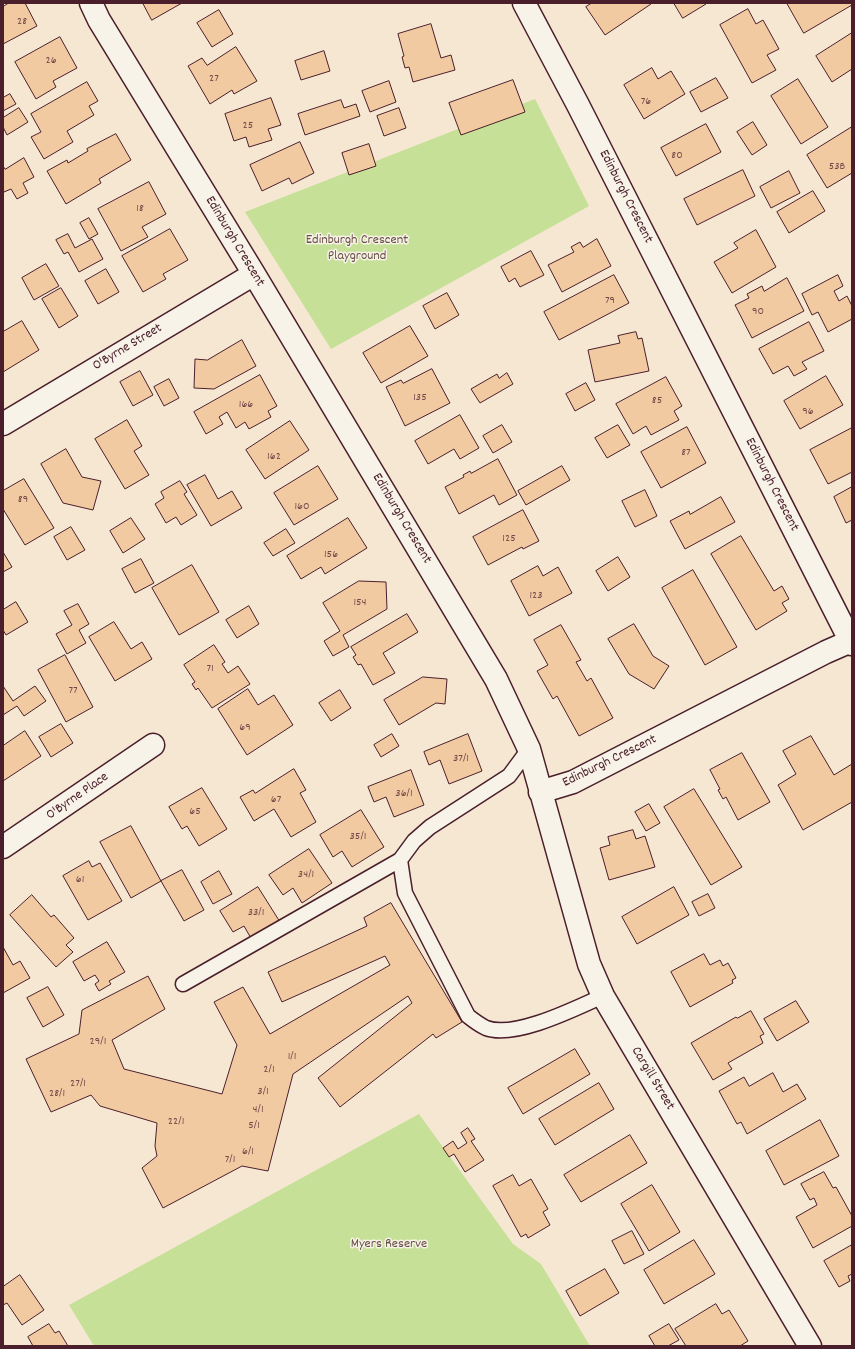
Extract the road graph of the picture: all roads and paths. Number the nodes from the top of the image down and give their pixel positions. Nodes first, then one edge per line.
1 (91, 3) edge
2 (524, 3) edge
3 (254, 274) junction
4 (3, 424) edge
5 (851, 643) edge
6 (153, 745) dead end
7 (529, 749) junction
8 (540, 792) junction
9 (3, 847) edge
10 (400, 860) junction
11 (183, 984) dead end
12 (603, 996) junction
13 (810, 1346) edge

1 - 3 street, Edinburgh Crescent
2 - 5 street, Edinburgh Crescent
3 - 4 street, O'Byrne Street
3 - 7 street, Edinburgh Crescent
5 - 8 street, Edinburgh Crescent
6 - 9 street, O'Byrne Place
7 - 8 street, Edinburgh Crescent
7 - 10 lane
8 - 12 street, Cargill Street
10 - 11 lane
10 - 12 lane
12 - 13 street, Cargill Street

